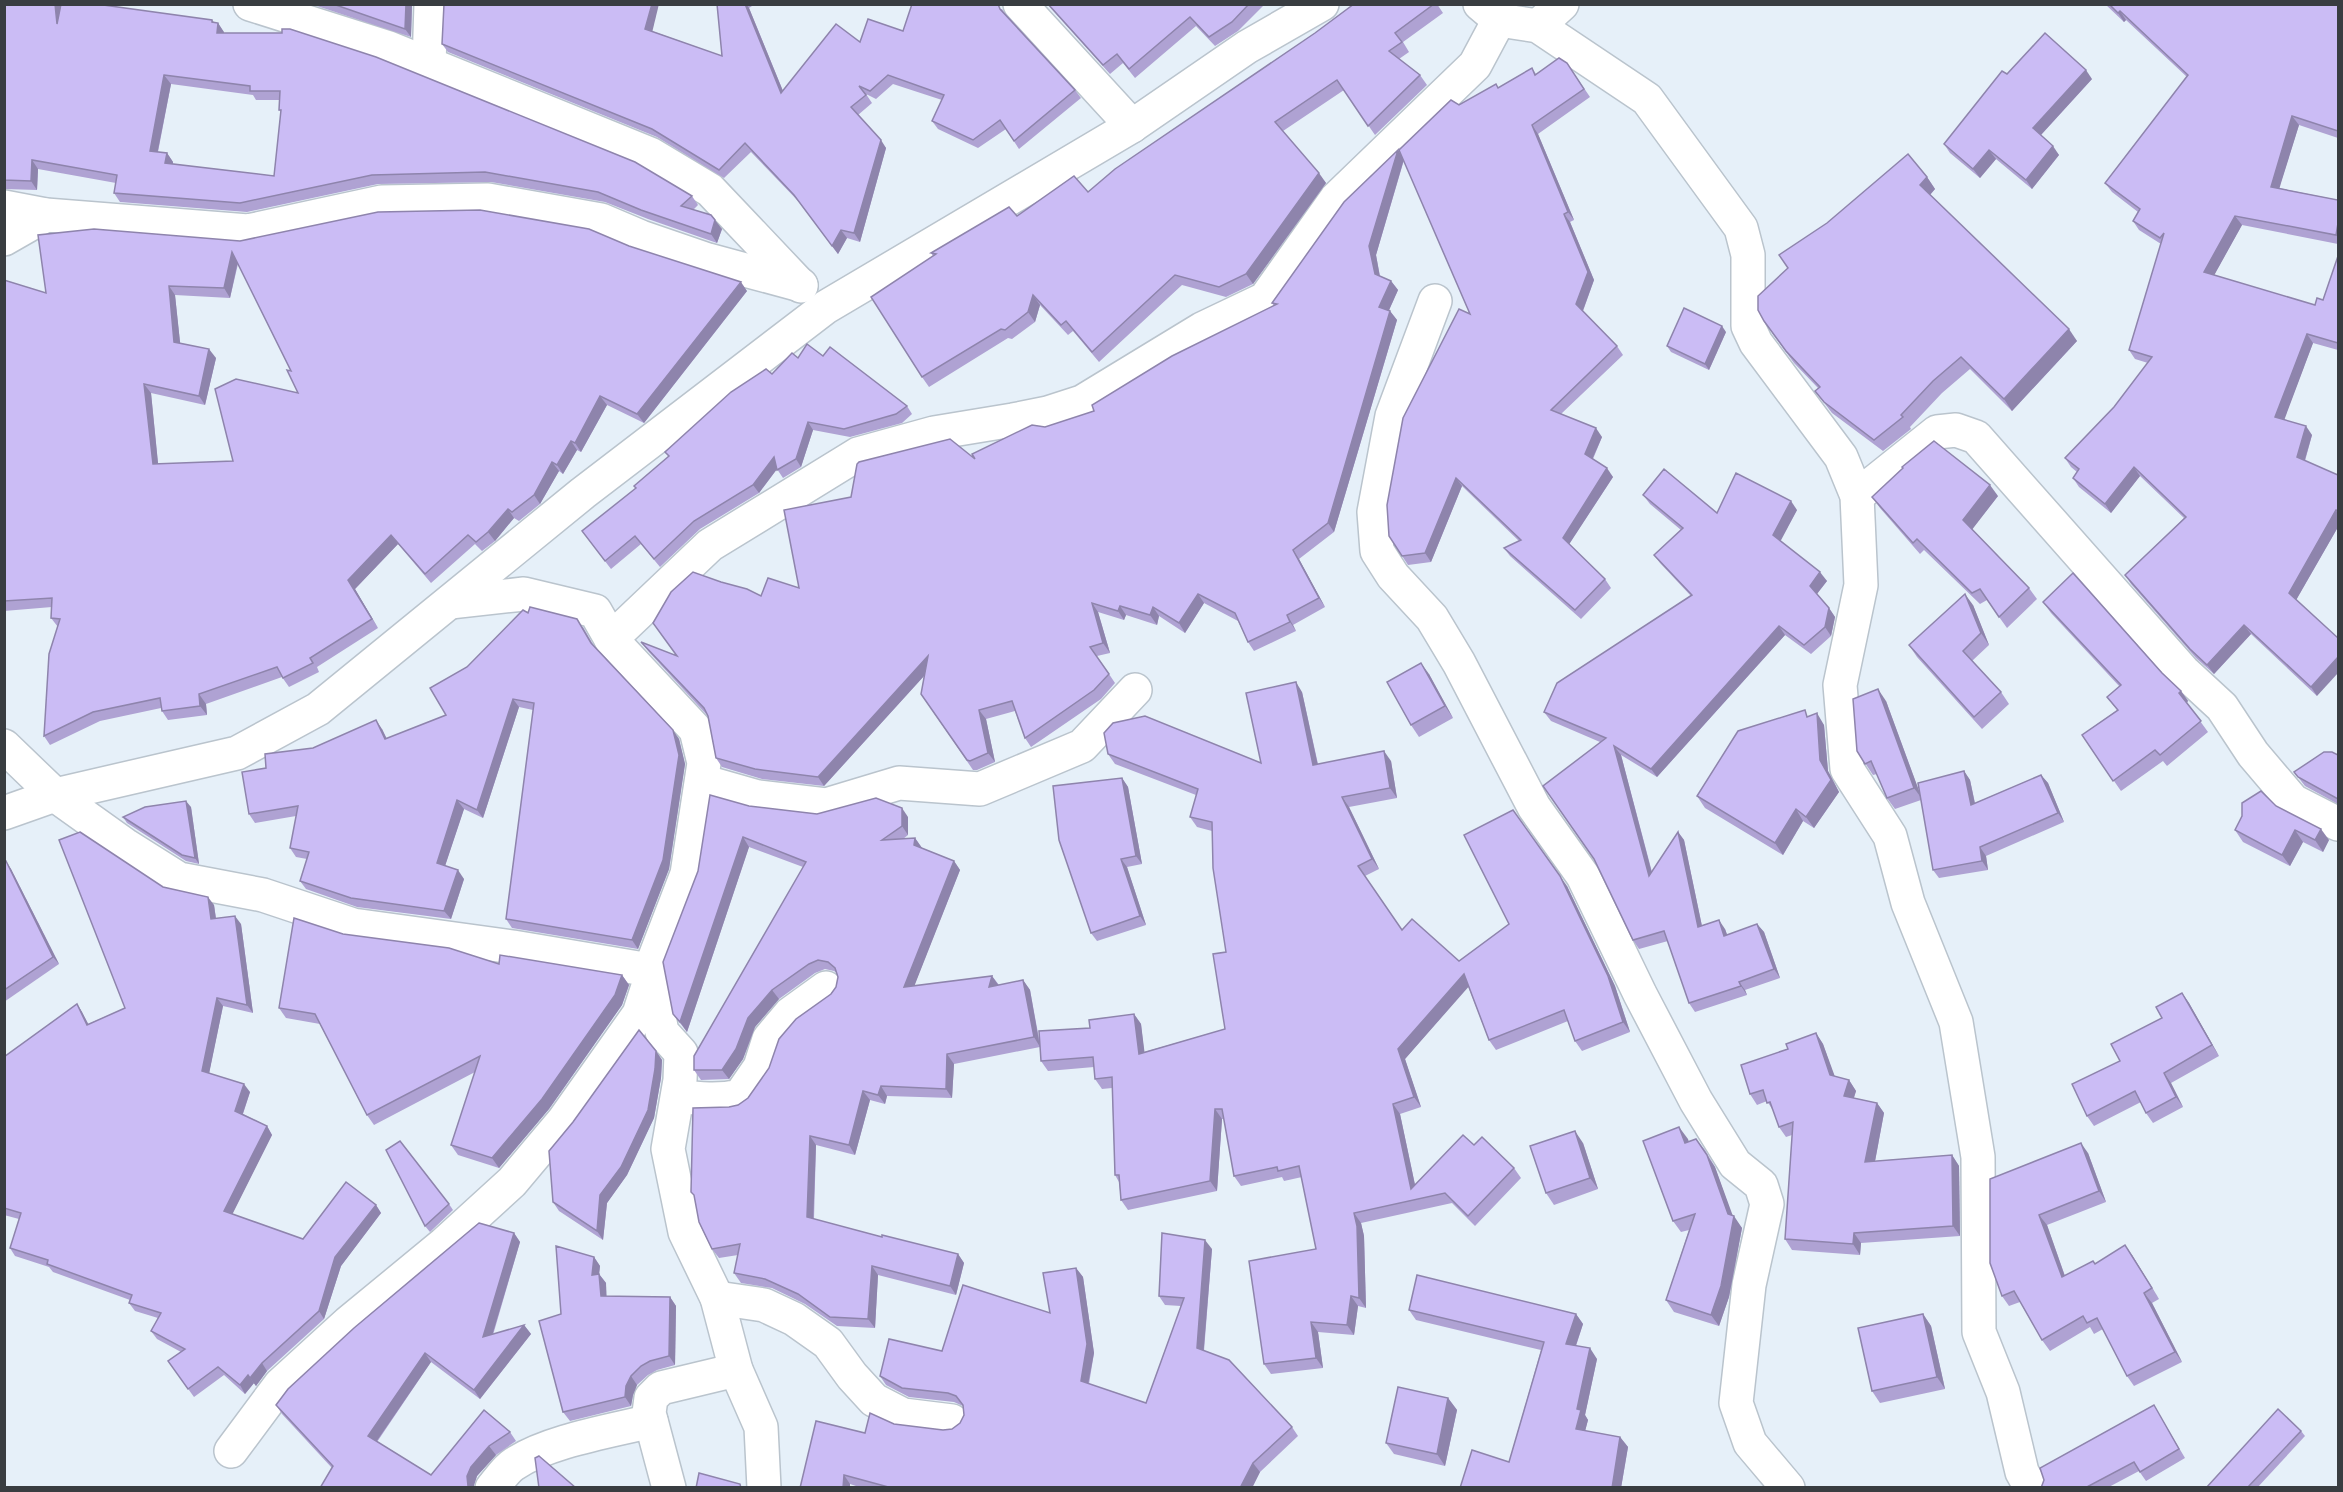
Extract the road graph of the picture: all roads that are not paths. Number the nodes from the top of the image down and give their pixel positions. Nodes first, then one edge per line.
1 (250, 4) edge
2 (430, 4) edge
3 (1020, 4) edge
4 (1322, 4) edge
5 (1562, 4) edge
6 (1489, 12) edge
7 (1538, 26) junction
8 (429, 64) junction
9 (1132, 126) junction
10 (4, 207) edge
11 (46, 215) junction
12 (4, 239) edge
13 (801, 285) junction
14 (1435, 301) dead end
15 (826, 307) junction
16 (1857, 496) junction
17 (450, 602) junction
18 (611, 639) junction
19 (1136, 690) dead end
20 (4, 746) edge
21 (702, 781) junction
22 (56, 795) junction
23 (4, 813) edge
24 (2338, 824) edge
25 (651, 973) junction
26 (826, 988) dead end
27 (678, 1096) junction
28 (717, 1298) junction
29 (736, 1370) junction
30 (651, 1421) junction
31 (952, 1421) dead end
32 (231, 1451) dead end
33 (492, 1488) edge
34 (669, 1488) edge
35 (764, 1488) edge
36 (1788, 1488) edge
37 (2031, 1488) edge

1 - 8 street
2 - 8 street
3 - 9 street
4 - 9 street
5 - 7 street
6 - 7 street
6 - 18 street
7 - 16 street
8 - 13 street
9 - 15 street
10 - 11 street
11 - 12 street
11 - 13 street
13 - 15 street
14 - 36 street
15 - 17 street
16 - 24 street
16 - 37 street
17 - 18 street
17 - 22 street
18 - 21 street
19 - 21 street
20 - 22 street
21 - 25 street
22 - 23 street
22 - 25 street
25 - 27 street
25 - 32 street
26 - 27 street
27 - 28 street
28 - 29 street
28 - 31 street
29 - 30 street
29 - 35 street
30 - 33 street
30 - 34 street

